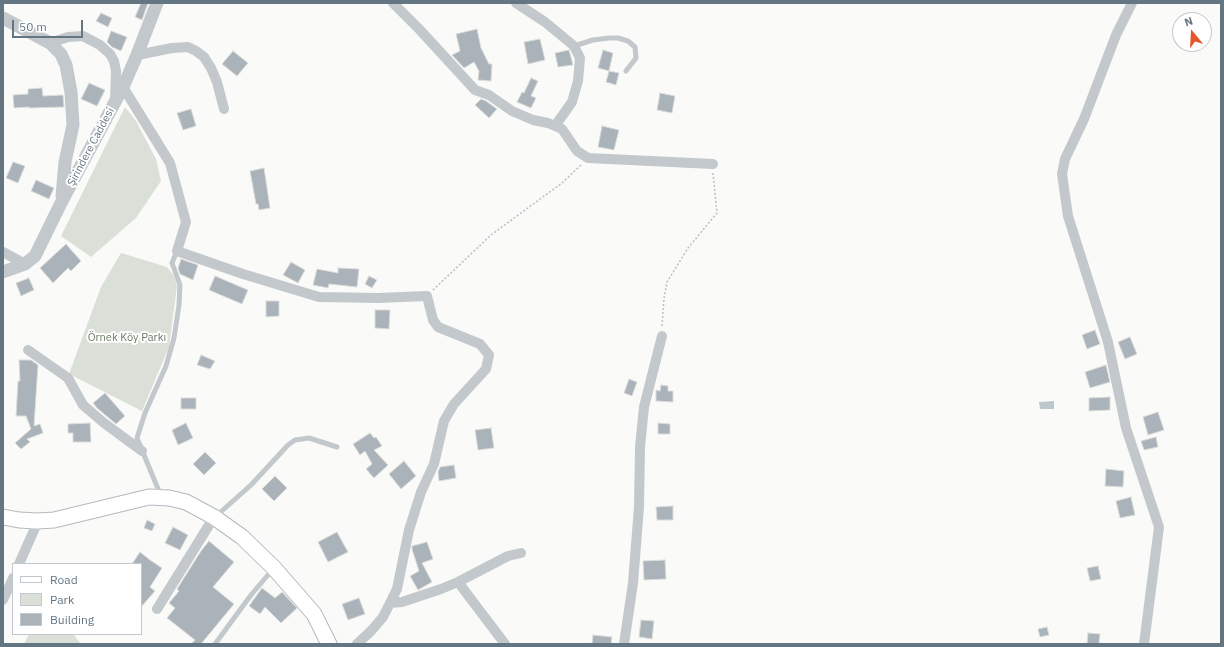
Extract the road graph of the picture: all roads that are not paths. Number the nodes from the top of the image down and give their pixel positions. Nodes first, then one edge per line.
1 (157, 3) edge
2 (393, 3) edge
3 (516, 3) edge
4 (1132, 3) edge
5 (3, 18) edge
6 (50, 43) junction
7 (574, 46) junction
8 (137, 55) junction
9 (626, 70) dead end
10 (123, 87) junction
11 (114, 103) junction
12 (224, 109) dead end
13 (556, 126) junction
14 (712, 164) road end
15 (61, 203) junction
16 (177, 251) junction
17 (3, 252) edge
18 (25, 264) junction
19 (3, 272) edge
20 (662, 336) road end
21 (28, 350) dead end
22 (337, 447) dead end
23 (142, 451) junction
24 (161, 497) junction
25 (3, 517) edge
26 (214, 517) junction
27 (37, 522) junction
28 (522, 553) dead end
29 (19, 563) edge
30 (274, 568) junction
31 (12, 580) edge
32 (458, 582) junction
33 (3, 600) edge
34 (390, 603) junction
35 (156, 609) dead end
36 (330, 643) edge
37 (215, 644) edge
38 (357, 644) edge
39 (505, 644) edge
40 (624, 644) edge
41 (1144, 644) edge

1 - 8 street, Şirindere Caddesi
2 - 13 street
3 - 7 street
4 - 41 street
5 - 6 street
6 - 11 street
6 - 15 street
7 - 9 lane
7 - 13 street
8 - 10 street, Şirindere Caddesi
8 - 12 street
10 - 11 street, Şirindere Caddesi
10 - 16 street
11 - 15 street, Şirindere Caddesi
13 - 14 street
15 - 18 street, Şirindere Caddesi
16 - 23 lane
16 - 34 street
17 - 18 street
18 - 19 street, Şirindere Caddesi
20 - 40 street
21 - 23 street
22 - 26 lane
23 - 24 lane
24 - 26 main road
24 - 27 main road
25 - 27 main road
26 - 30 main road
26 - 35 street
27 - 29 street
28 - 32 street
30 - 36 main road
30 - 37 lane
31 - 33 street
32 - 34 street
32 - 39 street
34 - 38 street

